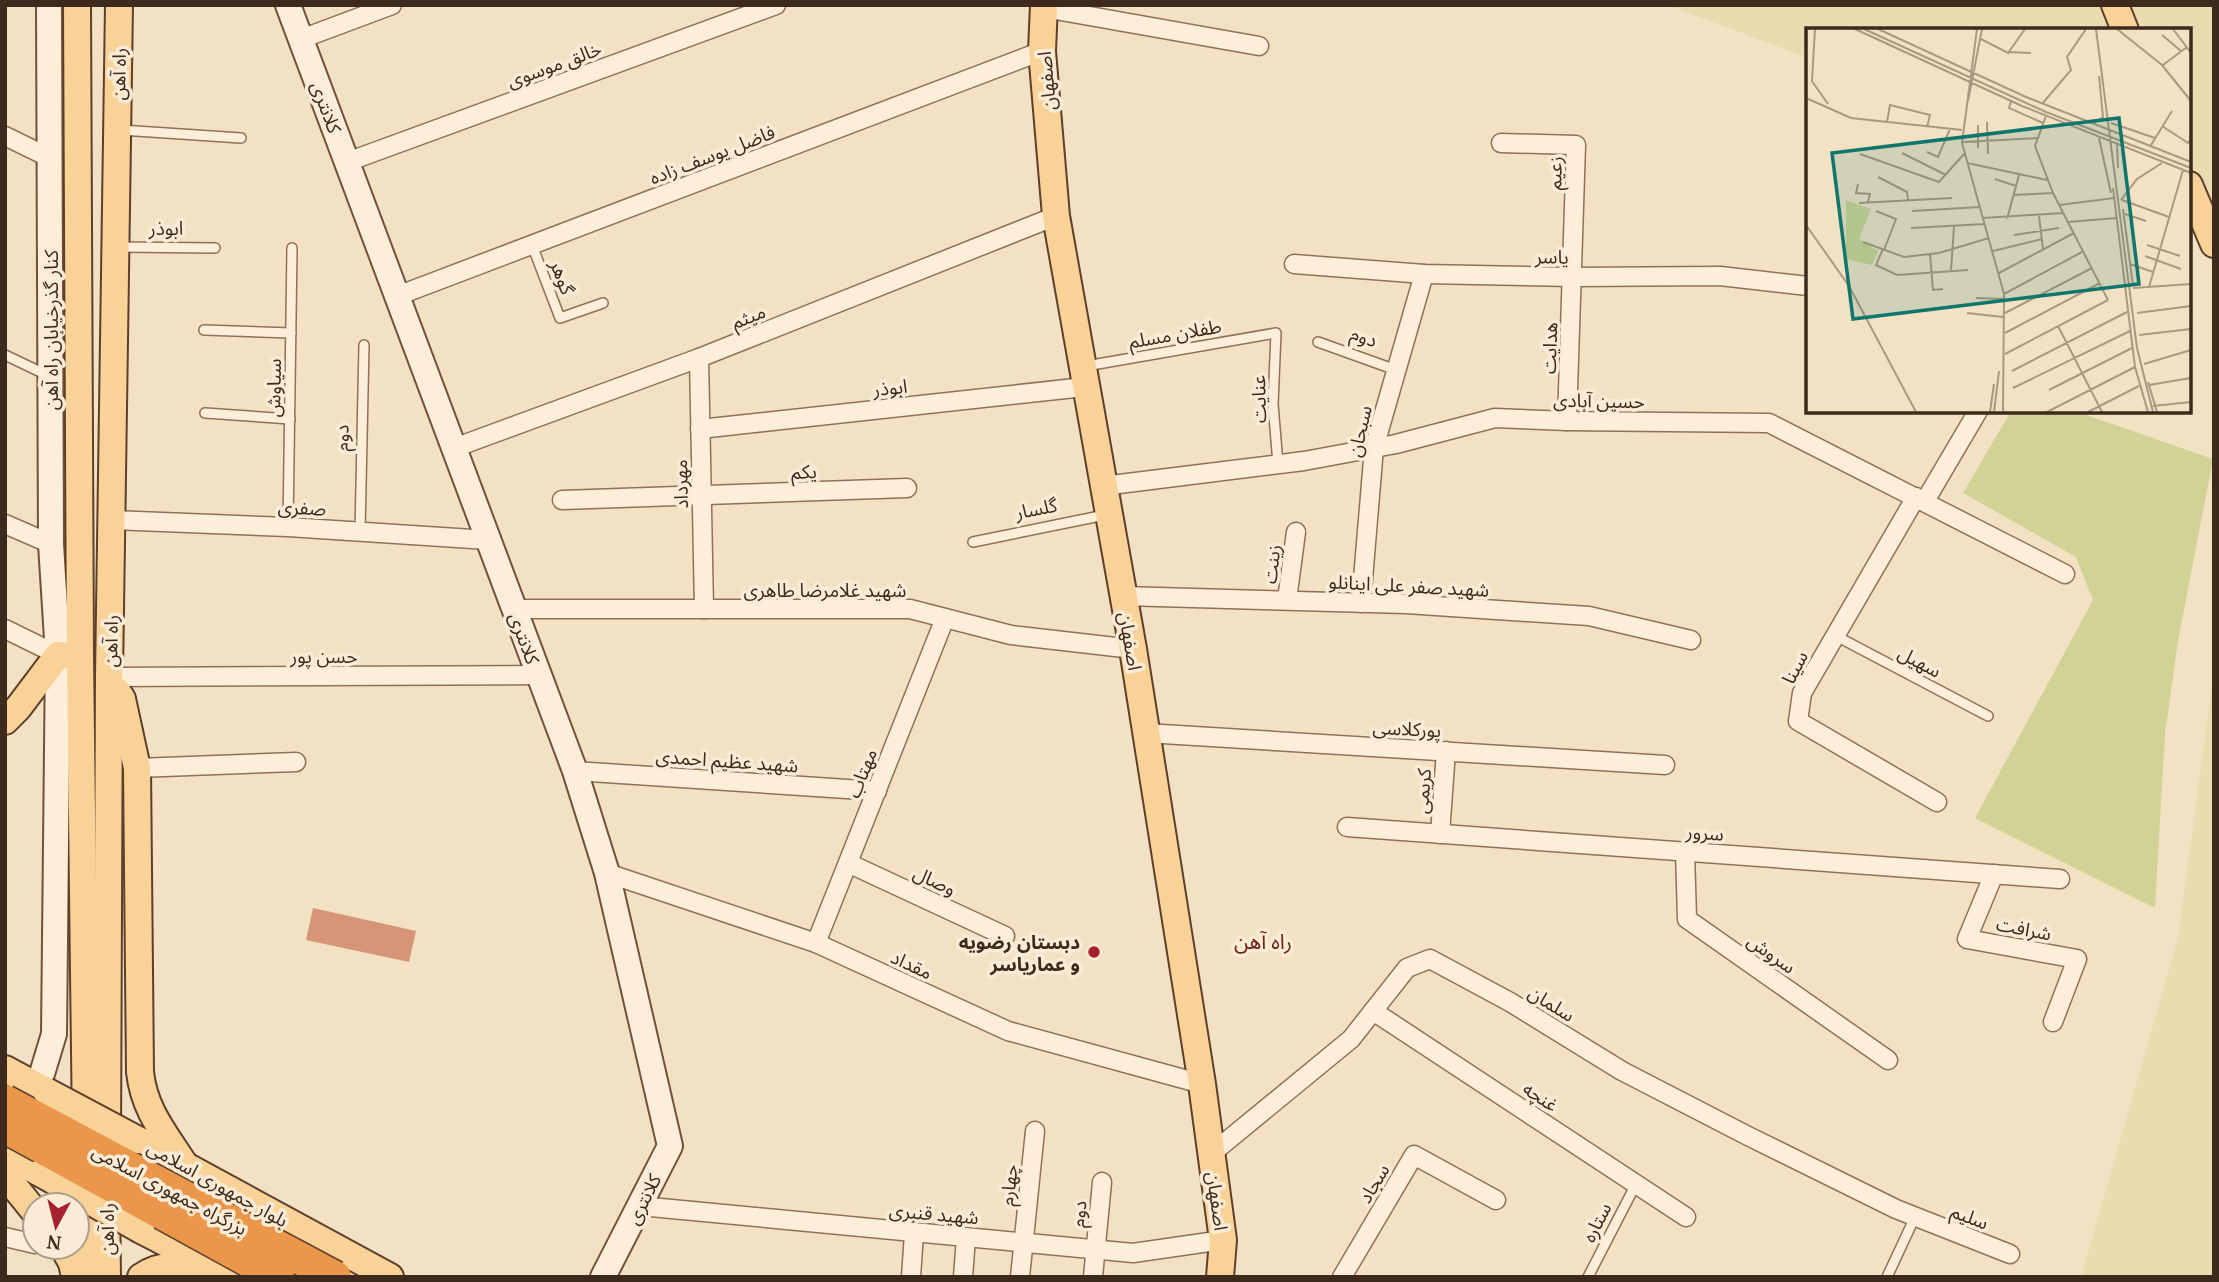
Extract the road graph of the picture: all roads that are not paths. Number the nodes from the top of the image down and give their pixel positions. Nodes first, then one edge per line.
1 (49, 5) edge
2 (77, 5) edge
3 (119, 5) edge
4 (288, 5) edge
5 (392, 5) edge
6 (776, 5) edge
7 (2115, 5) edge
8 (1044, 7) edge
9 (2124, 28) edge
10 (301, 39) junction
11 (1259, 46) dead end
12 (1042, 51) junction
13 (117, 130) junction
14 (5, 136) edge
15 (241, 138) dead end
16 (1501, 143) dead end
17 (50, 158) junction
18 (347, 162) junction
19 (2191, 190) edge
20 (1056, 216) junction
21 (2214, 244) edge
22 (532, 245) junction
23 (117, 247) junction
24 (215, 248) dead end
25 (292, 248) dead end
26 (1294, 264) dead end
27 (1424, 274) junction
28 (1572, 277) junction
29 (1806, 286) edge
30 (397, 296) junction
31 (603, 303) dead end
32 (204, 330) dead end
33 (291, 333) junction
34 (1276, 333) joint
35 (1318, 342) dead end
36 (364, 345) dead end
37 (5, 355) edge
38 (699, 358) junction
39 (1396, 369) junction
40 (50, 377) junction
41 (1083, 377) junction
42 (205, 413) dead end
43 (1977, 413) edge
44 (290, 419) junction
45 (1567, 421) junction
46 (701, 429) junction
47 (454, 447) junction
48 (1374, 448) junction
49 (1278, 464) junction
50 (1102, 486) junction
51 (907, 488) dead end
52 (702, 496) junction
53 (1921, 499) junction
54 (562, 500) dead end
55 (1108, 515) junction
56 (113, 520) junction
57 (5, 524) edge
58 (288, 527) junction
59 (360, 532) junction
60 (1296, 532) dead end
61 (488, 540) junction
62 (973, 542) dead end
63 (51, 544) junction
64 (2065, 574) dead end
65 (1123, 596) junction
66 (1287, 600) junction
67 (1361, 603) junction
68 (514, 609) junction
69 (704, 609) junction
70 (945, 618) junction
71 (5, 629) edge
72 (1836, 636) junction
73 (1691, 640) dead end
74 (1133, 649) junction
75 (69, 656) junction
76 (539, 675) junction
77 (109, 677) junction
78 (1988, 716) dead end
79 (5, 721) edge
80 (1146, 733) junction
81 (1446, 751) junction
82 (296, 762) dead end
83 (1665, 765) dead end
84 (137, 768) junction
85 (575, 771) junction
86 (877, 791) junction
87 (1937, 802) dead end
88 (1348, 827) dead end
89 (1440, 834) junction
90 (1685, 851) junction
91 (848, 863) junction
92 (607, 873) junction
93 (1994, 874) junction
94 (2060, 879) dead end
95 (1005, 936) dead end
96 (816, 943) junction
97 (1373, 1011) junction
98 (2053, 1022) dead end
99 (1888, 1060) dead end
100 (5, 1069) edge
101 (1202, 1084) junction
102 (42, 1089) junction
103 (5, 1101) edge
104 (5, 1127) edge
105 (1035, 1131) dead end
106 (5, 1154) edge
107 (1211, 1154) junction
108 (186, 1167) junction
109 (5, 1175) edge
110 (1102, 1182) dead end
111 (1636, 1184) junction
112 (21, 1195) edge
113 (1496, 1199) dead end
114 (640, 1206) junction
115 (1686, 1217) dead end
116 (1915, 1217) junction
117 (914, 1233) junction
118 (966, 1238) junction
119 (1223, 1240) junction
120 (1023, 1243) junction
121 (1096, 1250) junction
122 (2010, 1254) dead end
123 (66, 1261) edge
124 (1348, 1275) edge
125 (75, 1277) edge
126 (88, 1277) edge
127 (107, 1277) edge
128 (141, 1277) edge
129 (218, 1277) edge
130 (232, 1277) edge
131 (278, 1277) edge
132 (335, 1277) edge
133 (390, 1277) edge
134 (603, 1277) edge
135 (911, 1277) edge
136 (963, 1277) edge
137 (1020, 1277) edge
138 (1093, 1277) edge
139 (1220, 1277) edge
140 (1588, 1277) edge
141 (1887, 1277) edge

1 - 17 street, کنار گذرخیابان راه آهن
2 - 75 main road, راه آهن
3 - 13 main road, راه آهن
4 - 10 street, کلانتری
5 - 10 street
6 - 18 street, خالق موسوی
7 - 9 main road
8 - 11 street
8 - 12 main road, اصفهان
10 - 18 street, کلانتری
12 - 20 main road, اصفهان
12 - 22 street, فاضل یوسف زاده
13 - 15 lane
13 - 23 main road, راه آهن
14 - 17 street
16 - 28 street, زعیم
17 - 40 street, کنار گذرخیابان راه آهن
18 - 30 street, کلانتری
19 - 21 main road
20 - 38 street, میثم
20 - 41 main road, اصفهان
22 - 30 street, فاضل یوسف زاده
22 - 31 lane, گوهر
23 - 24 lane, ابوذر
23 - 56 main road, راه آهن
25 - 33 lane, سیاوش
26 - 27 street, یاسر
27 - 28 street, یاسر
27 - 39 street, سبحان
28 - 29 street, یاسر
28 - 45 street, هدایت
30 - 47 street, کلانتری
32 - 33 lane
33 - 44 lane, سیاوش
34 - 41 lane, طفلان مسلم
34 - 49 lane, عنایت
35 - 39 lane, دوم
36 - 59 lane, دوم
37 - 40 lane
38 - 46 street, مهرداد
38 - 47 street, میثم
39 - 48 street, سبحان
40 - 63 street, کنار گذرخیابان راه آهن
41 - 46 street, ابوذر
41 - 50 main road, اصفهان
42 - 44 lane
43 - 53 street
44 - 58 lane, سیاوش
45 - 48 street, حسین آبادی
45 - 53 street, حسین آبادی
46 - 52 street, مهرداد
47 - 61 street, کلانتری
48 - 49 street, حسین آبادی
48 - 67 street, سبحان
49 - 50 street, حسین آبادی
50 - 55 main road, اصفهان
51 - 52 street, یکم
52 - 54 street
52 - 69 street, مهرداد
53 - 64 street, حسین آبادی
53 - 72 street, سینا
55 - 62 lane, گلسار
55 - 65 main road, اصفهان
56 - 58 street, صفری
56 - 77 main road, راه آهن
57 - 63 street
58 - 59 street, صفری
59 - 61 street, صفری
60 - 66 street, زینت
61 - 68 street, کلانتری
63 - 75 street, کنار گذرخیابان راه آهن
65 - 66 street, شهید صفر علی اینانلو
65 - 74 main road, اصفهان
66 - 67 street, شهید صفر علی اینانلو
67 - 73 street, شهید صفر علی اینانلو
68 - 69 street, شهید غلامرضا طاهری
68 - 76 street, کلانتری
69 - 70 street, شهید غلامرضا طاهری
70 - 74 street, شهید غلامرضا طاهری
70 - 86 street, مهتاب
71 - 75 street
72 - 78 lane, سهیل
72 - 87 street, سینا
74 - 80 main road, اصفهان
75 - 79 main road
75 - 102 street, کنار گذرخیابان راه آهن
75 - 126 main road, راه آهن
76 - 77 street, حسن پور
76 - 85 street, کلانتری
77 - 84 main road
77 - 127 main road, راه آهن
80 - 81 street, پورکلاسی
80 - 101 main road, اصفهان
81 - 83 street, پورکلاسی
81 - 89 street, کریمی
82 - 84 street
84 - 108 main road
85 - 86 street, شهید عظیم احمدی
85 - 92 street, کلانتری
86 - 91 street, مهتاب
88 - 89 street, سرور
89 - 90 street, سرور
90 - 93 street, سرور
90 - 99 street, سروش
91 - 95 street, وصال
91 - 96 street, مهتاب
92 - 96 street, مقداد
92 - 114 street, کلانتری
93 - 94 street, سرور
93 - 98 street, شرافت
96 - 101 street, مقداد
97 - 107 street, سلمان
97 - 111 street, غنچه
97 - 116 street, سلمان
100 - 102 main road, بلوار جمهوری اسلامی
101 - 107 main road, اصفهان
102 - 108 main road, بلوار جمهوری اسلامی, bridge
103 - 132 highway, بزرگراه جمهوری اسلامی, bridge
104 - 131 highway, بزرگراه جمهوری اسلامی, bridge
105 - 120 street, چهارم
106 - 130 main road, bridge
107 - 119 main road, اصفهان
108 - 133 main road, بلوار جمهوری اسلامی
109 - 112 main road
110 - 121 street, دوم
111 - 115 street, غنچه
111 - 140 lane, ستاره
113 - 124 street, سجاد
114 - 117 street, شهید قنبری
114 - 134 street, کلانتری
116 - 122 street, سلیم
116 - 141 lane
117 - 118 street, شهید قنبری
117 - 135 street
118 - 120 street, شهید قنبری
118 - 136 street
119 - 121 street, شهید قنبری
119 - 139 main road, اصفهان
120 - 121 street, شهید قنبری
120 - 137 street, چهارم
121 - 138 street
123 - 125 main road
128 - 129 main road

